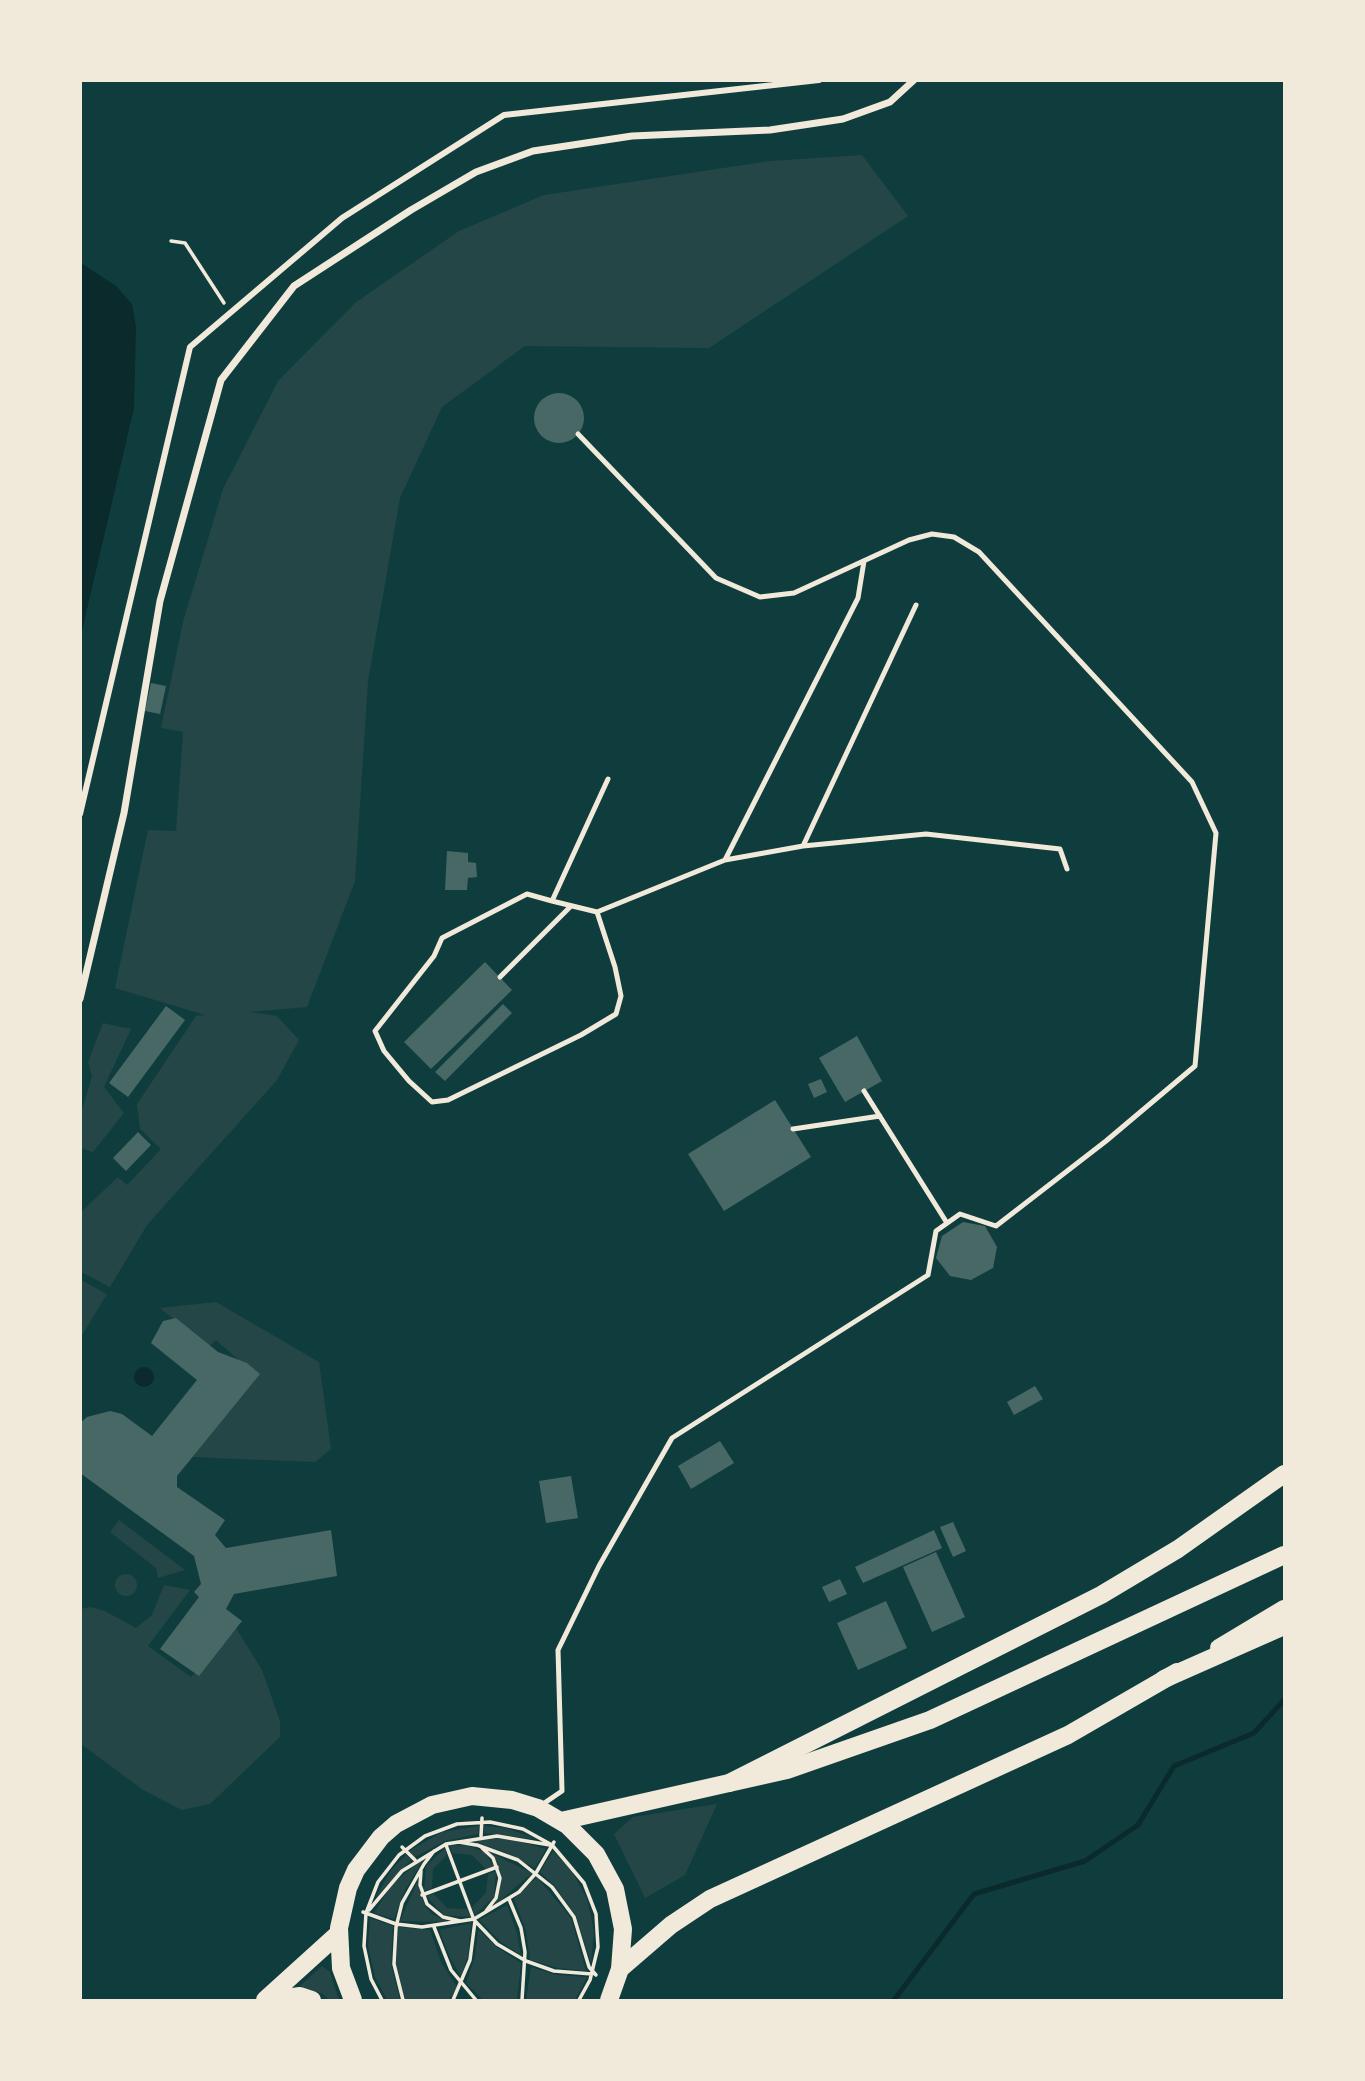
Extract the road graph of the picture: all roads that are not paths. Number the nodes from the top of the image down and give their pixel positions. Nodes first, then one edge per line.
1 (819, 80) edge
2 (914, 80) edge
3 (578, 434) dead end
4 (864, 561) junction
5 (916, 605) dead end
6 (608, 779) dead end
7 (80, 814) edge
8 (803, 846) junction
9 (725, 860) junction
10 (1067, 869) dead end
11 (552, 901) junction
12 (571, 906) junction
13 (597, 912) junction
14 (500, 977) dead end
15 (80, 999) edge
16 (864, 1091) dead end
17 (880, 1116) junction
18 (793, 1129) dead end
19 (947, 1223) junction
20 (1284, 1474) edge
21 (1284, 1555) edge
22 (1284, 1609) edge
23 (1284, 1626) edge
24 (1164, 1679) junction
25 (729, 1783) junction
26 (538, 1808) junction
27 (561, 1821) junction
28 (339, 1933) junction
29 (620, 1969) junction
30 (265, 2000) edge
31 (271, 2000) edge
32 (312, 2000) edge
33 (353, 2000) edge
34 (609, 2000) edge

1 - 7 street
2 - 15 street
3 - 4 lane
4 - 9 lane
4 - 19 lane
5 - 8 lane
6 - 11 lane
8 - 9 lane
8 - 10 lane
9 - 13 lane
11 - 12 lane
11 - 13 lane
12 - 13 lane
12 - 14 lane
16 - 17 lane
17 - 18 lane
17 - 19 lane
19 - 26 lane
20 - 25 main road
21 - 25 main road
22 - 24 main road
23 - 24 main road
24 - 29 main road
25 - 27 main road
26 - 27 main road
26 - 28 main road
27 - 29 main road
28 - 30 main road
28 - 33 main road
29 - 34 main road
31 - 32 main road

